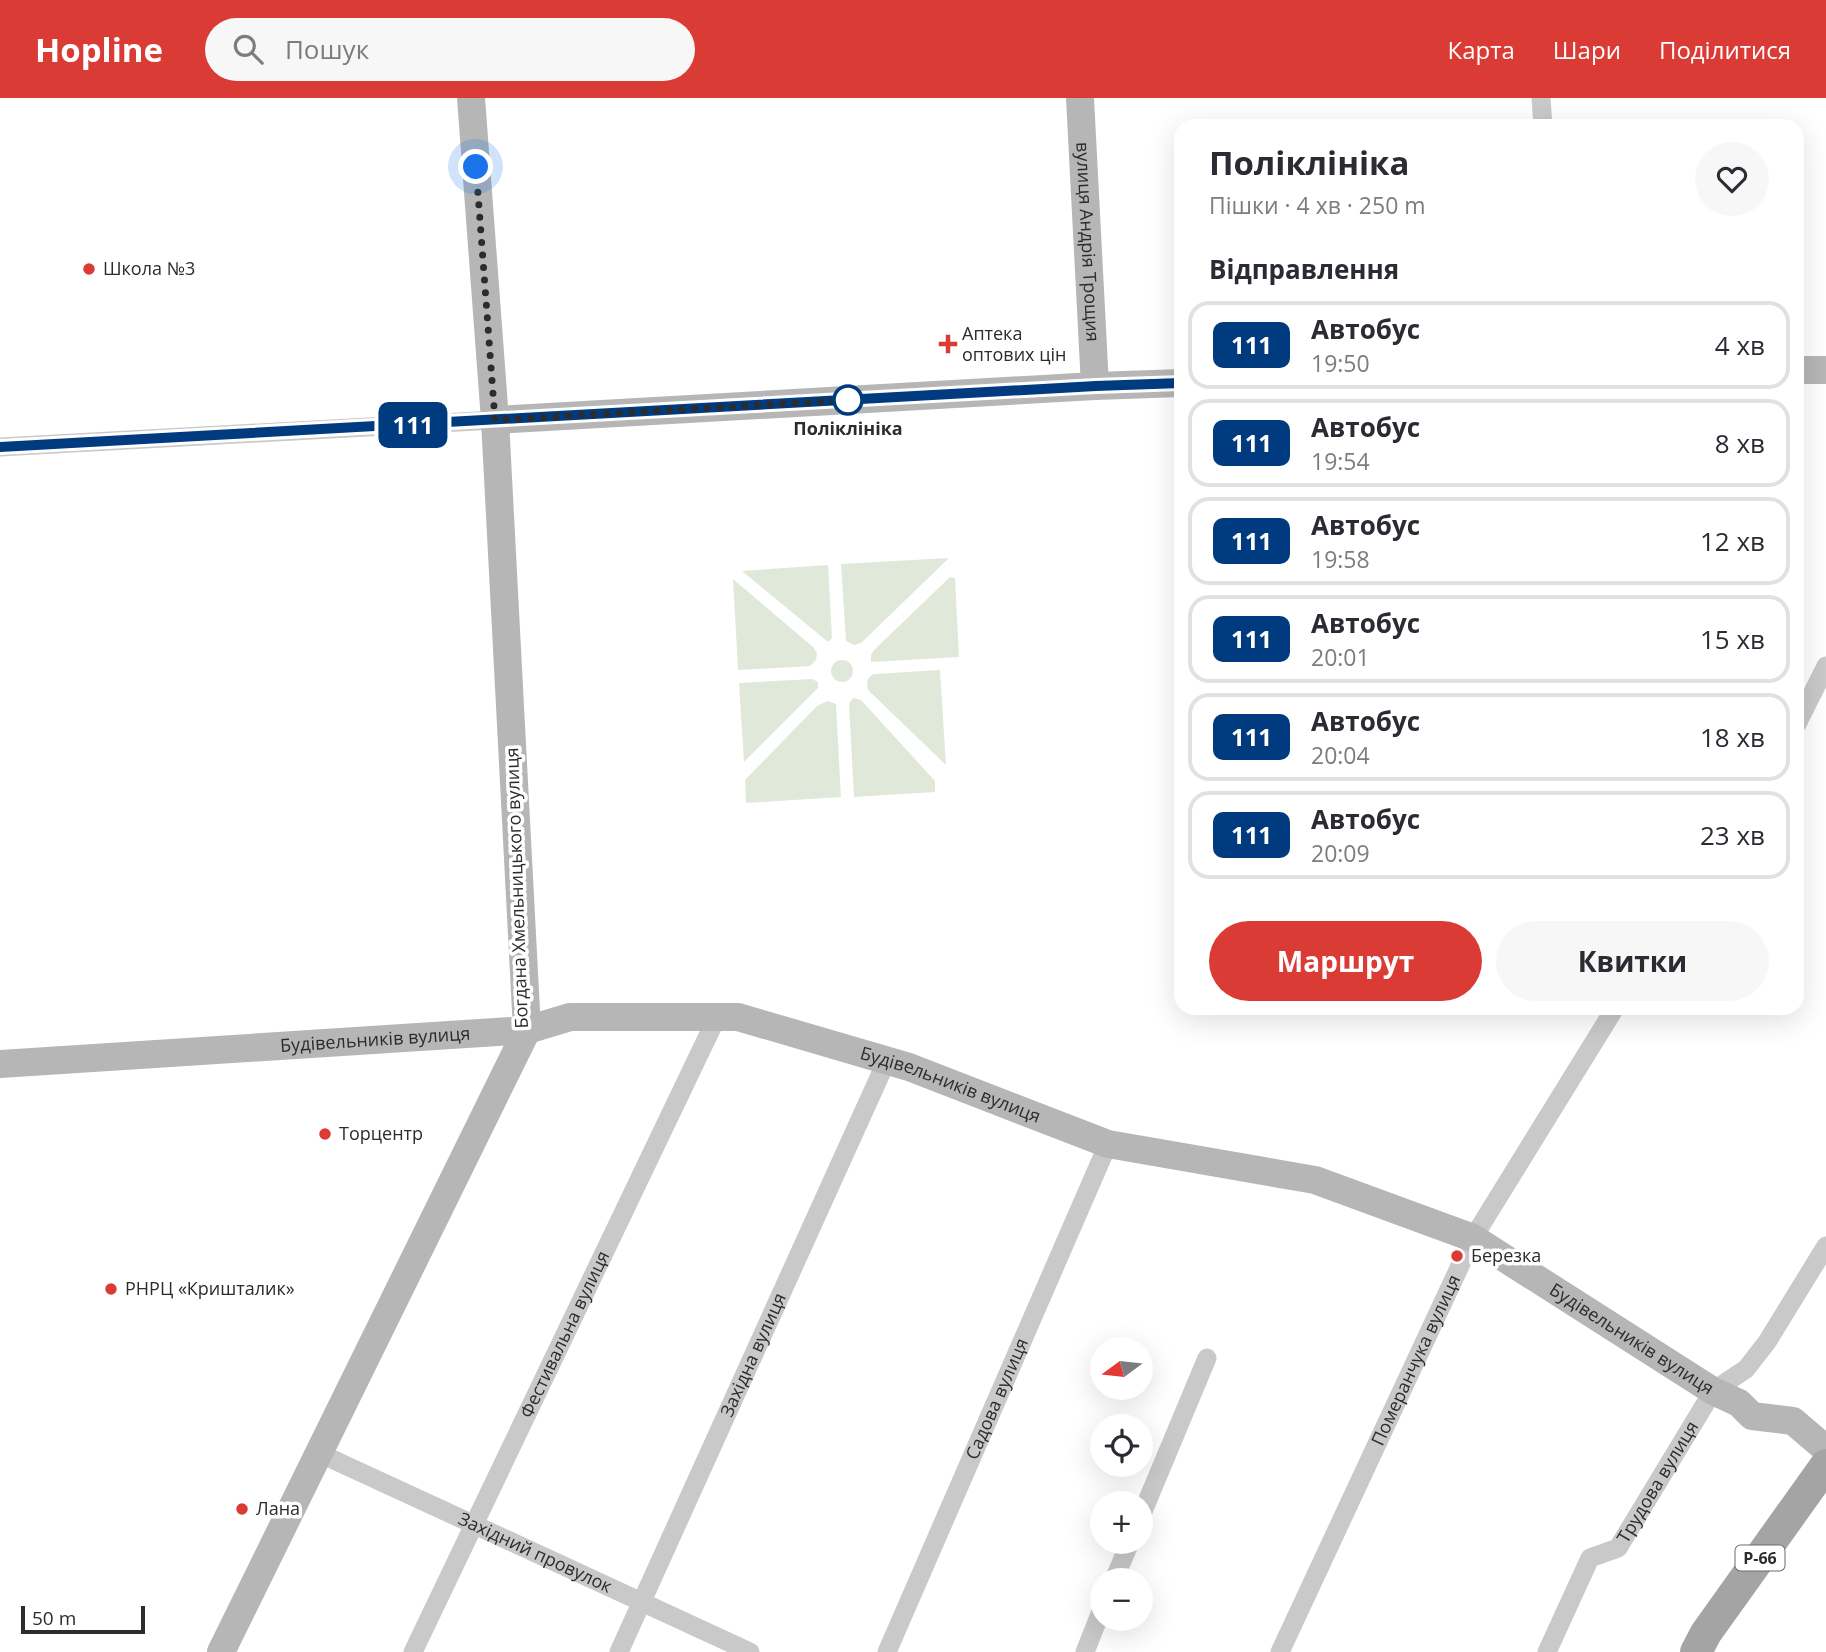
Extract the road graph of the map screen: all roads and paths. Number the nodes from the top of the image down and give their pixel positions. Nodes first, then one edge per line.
1 (471, 98) edge
2 (1080, 98) edge
3 (1541, 98) edge
4 (1542, 119) edge
5 (1804, 370) edge
6 (1826, 370) edge
7 (1174, 383) edge
8 (1096, 386) junction
9 (495, 420) junction
10 (0, 447) edge
11 (1826, 666) edge
12 (1804, 710) edge
13 (1611, 1015) edge
14 (717, 1017) junction
15 (527, 1030) junction
16 (887, 1060) junction
17 (0, 1064) edge
18 (1108, 1144) junction
19 (1473, 1238) junction
20 (1826, 1246) edge
21 (1207, 1358) dead end
22 (1713, 1391) junction
23 (1826, 1449) edge
24 (319, 1453) junction
25 (1826, 1465) edge
26 (1152, 1491) edge
27 (475, 1524) junction
28 (643, 1602) junction
29 (1093, 1631) edge
30 (221, 1652) edge
31 (413, 1652) edge
32 (619, 1652) edge
33 (750, 1652) edge
34 (887, 1652) edge
35 (1085, 1652) edge
36 (1280, 1652) edge
37 (1547, 1652) edge
38 (1696, 1652) edge

1 - 9 street, Богдана Хмельницького вулиця
2 - 8 street, вулиця Андрія Трощия
3 - 4 street
5 - 6 street
7 - 8 street
8 - 9 street
9 - 10 street
9 - 15 street, Богдана Хмельницького вулиця
11 - 12 street
13 - 19 street, Померанчука вулиця
14 - 15 street, Будівельників вулиця
14 - 16 street, Будівельників вулиця
14 - 27 street, Фестивальна вулиця
15 - 17 street, Будівельників вулиця
15 - 24 street, Богдана Хмельницького вулиця
16 - 18 street, Будівельників вулиця
16 - 28 street, Західна вулиця
18 - 19 street, Будівельників вулиця
18 - 34 street, Садова вулиця
19 - 22 street, Будівельників вулиця
19 - 36 street, Померанчука вулиця
20 - 22 street, Трудова вулиця
21 - 26 street
22 - 23 street, Будівельників вулиця
22 - 37 street, Трудова вулиця
24 - 27 street, Західний провулок
24 - 30 street, Богдана Хмельницького вулиця
25 - 38 main road, Р-66
27 - 28 street, Західний провулок
27 - 31 street, Фестивальна вулиця
28 - 32 street, Західна вулиця
28 - 33 street, Західний провулок
29 - 35 street

